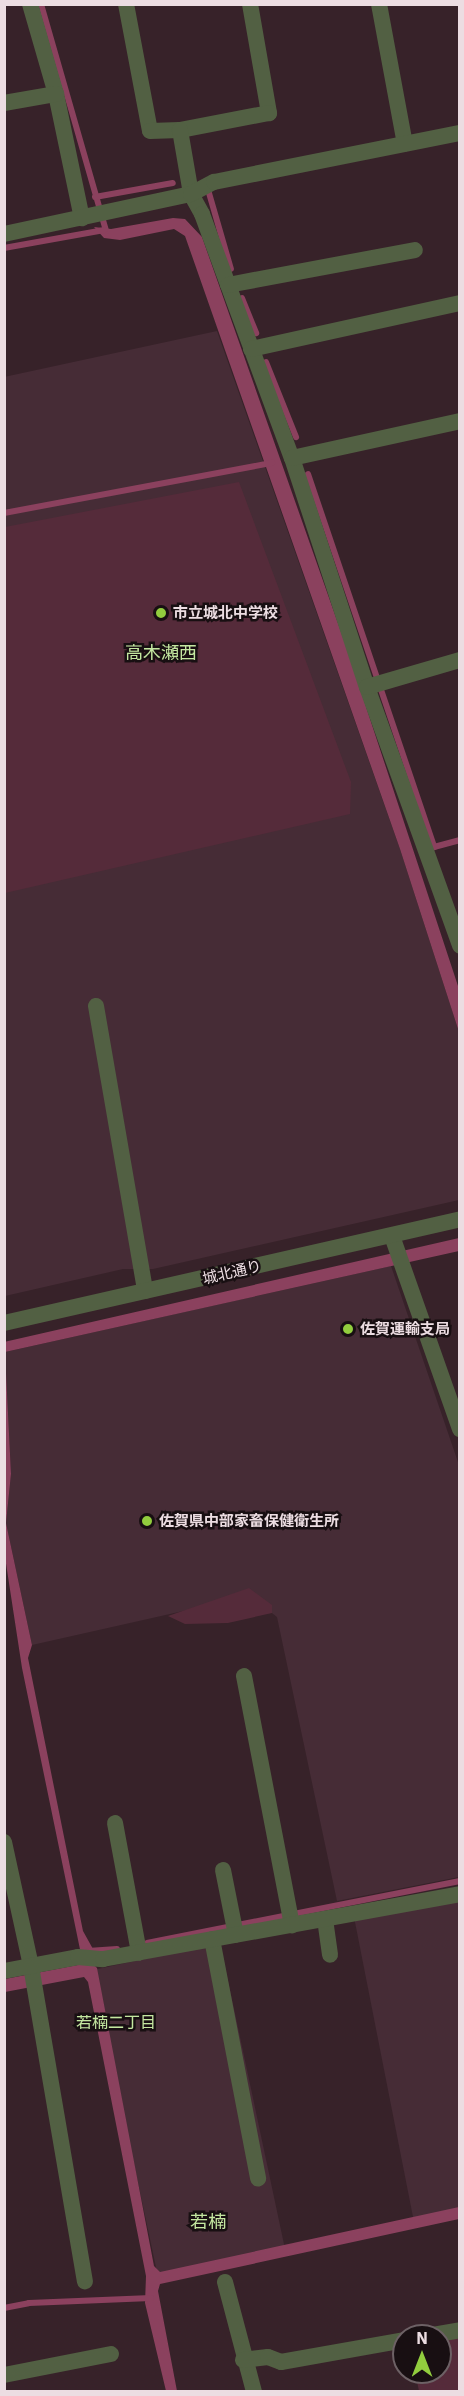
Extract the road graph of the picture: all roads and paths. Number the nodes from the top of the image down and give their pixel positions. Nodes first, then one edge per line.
1 (30, 4) edge
2 (126, 4) edge
3 (250, 4) edge
4 (379, 4) edge
5 (56, 94) junction
6 (4, 103) edge
7 (180, 130) junction
8 (459, 133) edge
9 (405, 144) junction
10 (191, 194) junction
11 (85, 218) junction
12 (4, 234) edge
13 (415, 250) dead end
14 (228, 285) junction
15 (459, 303) edge
16 (251, 349) junction
17 (459, 421) edge
18 (292, 458) junction
19 (459, 660) edge
20 (367, 687) junction
21 (456, 922) edge
22 (459, 946) edge
23 (96, 1006) dead end
24 (459, 1219) edge
25 (395, 1242) junction
26 (145, 1291) junction
27 (4, 1323) edge
28 (459, 1429) edge
29 (244, 1676) dead end
30 (115, 1823) dead end
31 (4, 1842) edge
32 (223, 1870) dead end
33 (459, 1894) edge
34 (10, 1895) edge
35 (325, 1919) junction
36 (292, 1925) junction
37 (234, 1927) junction
38 (212, 1939) junction
39 (139, 1953) junction
40 (330, 1956) dead end
41 (31, 1966) junction
42 (4, 1971) edge
43 (258, 2179) dead end
44 (85, 2281) dead end
45 (225, 2282) dead end
46 (392, 2342) edge
47 (111, 2354) dead end
48 (243, 2360) junction
49 (4, 2375) edge
50 (254, 2391) edge

1 - 5 street
2 - 7 street
3 - 7 street
4 - 9 street
5 - 6 street
5 - 11 street
7 - 10 street
8 - 9 street
9 - 10 street
10 - 11 street
10 - 14 street
11 - 12 street
13 - 14 street
14 - 16 street
15 - 16 street
16 - 18 street
17 - 18 street
18 - 20 street
19 - 20 street
20 - 21 street
21 - 22 street
23 - 26 street
24 - 25 street, 城北通り
25 - 26 street, 城北通り
25 - 28 street
26 - 27 street, 城北通り
29 - 36 street
30 - 39 street
31 - 34 street
32 - 37 street
33 - 35 street
34 - 41 street
35 - 36 street
35 - 40 street
36 - 37 street
37 - 38 street
38 - 39 street
38 - 43 street
39 - 41 street
41 - 42 street
41 - 44 street
45 - 48 street
46 - 48 street
47 - 49 street
48 - 50 street

